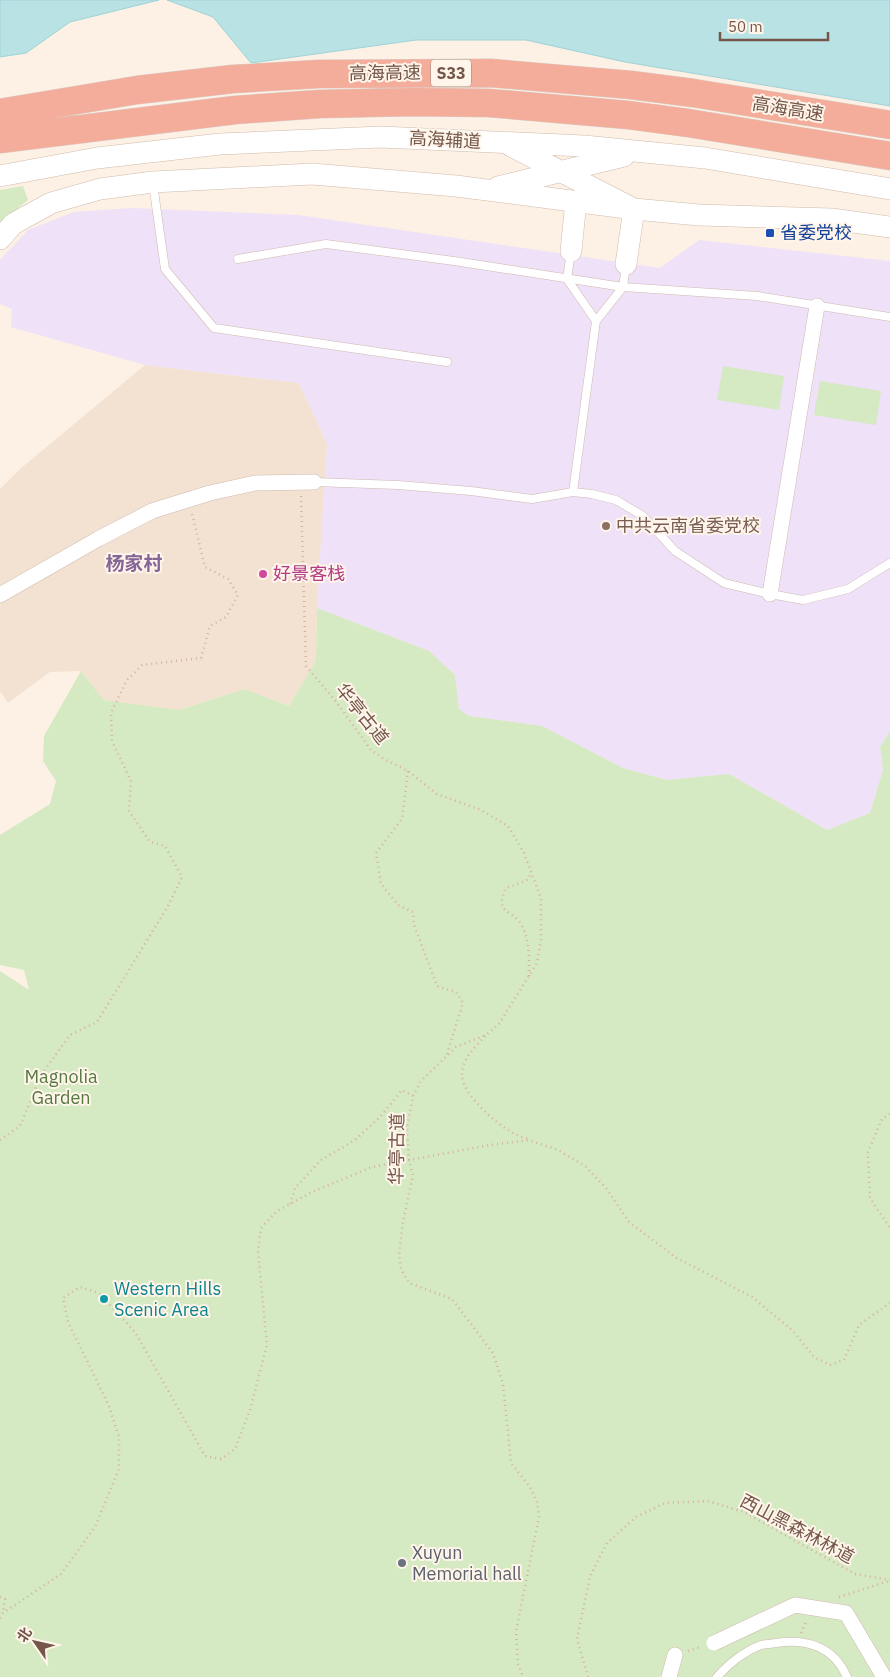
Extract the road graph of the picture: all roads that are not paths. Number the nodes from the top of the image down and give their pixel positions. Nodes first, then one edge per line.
1 (0, 113) edge
2 (890, 125) edge
3 (0, 139) edge
4 (504, 142) junction
5 (640, 152) junction
6 (890, 156) edge
7 (560, 172) junction
8 (0, 176) edge
9 (153, 182) junction
10 (890, 189) edge
11 (486, 190) junction
12 (576, 201) junction
13 (634, 209) junction
14 (890, 227) edge
15 (0, 239) edge
16 (571, 251) joint
17 (238, 259) dead end
18 (626, 264) joint
19 (567, 279) junction
20 (623, 287) junction
21 (817, 306) junction
22 (890, 318) edge
23 (596, 321) junction
24 (447, 362) dead end
25 (308, 481) joint
26 (573, 492) junction
27 (890, 563) edge
28 (770, 594) junction
29 (0, 595) edge
30 (714, 1643) road end
31 (675, 1655) road end
32 (669, 1677) edge
33 (717, 1677) edge
34 (847, 1677) edge
35 (884, 1677) edge

1 - 2 highway, 高海高速 / S33
3 - 6 highway, 高海高速 / S33
4 - 5 main road, 高海辅道
4 - 7 main road
4 - 8 main road, 高海辅道
5 - 7 main road
5 - 10 main road, 高海辅道
7 - 11 main road
7 - 13 main road
9 - 11 main road
9 - 15 main road
9 - 24 lane
11 - 12 main road
12 - 13 main road
12 - 16 main road
13 - 14 main road
13 - 18 main road
16 - 19 lane
17 - 19 lane
18 - 20 lane
19 - 20 lane
19 - 23 lane
20 - 21 lane
20 - 23 lane
21 - 22 lane
21 - 28 street
23 - 26 lane
25 - 26 lane
25 - 29 street
26 - 28 lane
27 - 28 lane
30 - 35 street, bridge
31 - 32 street
33 - 34 lane

